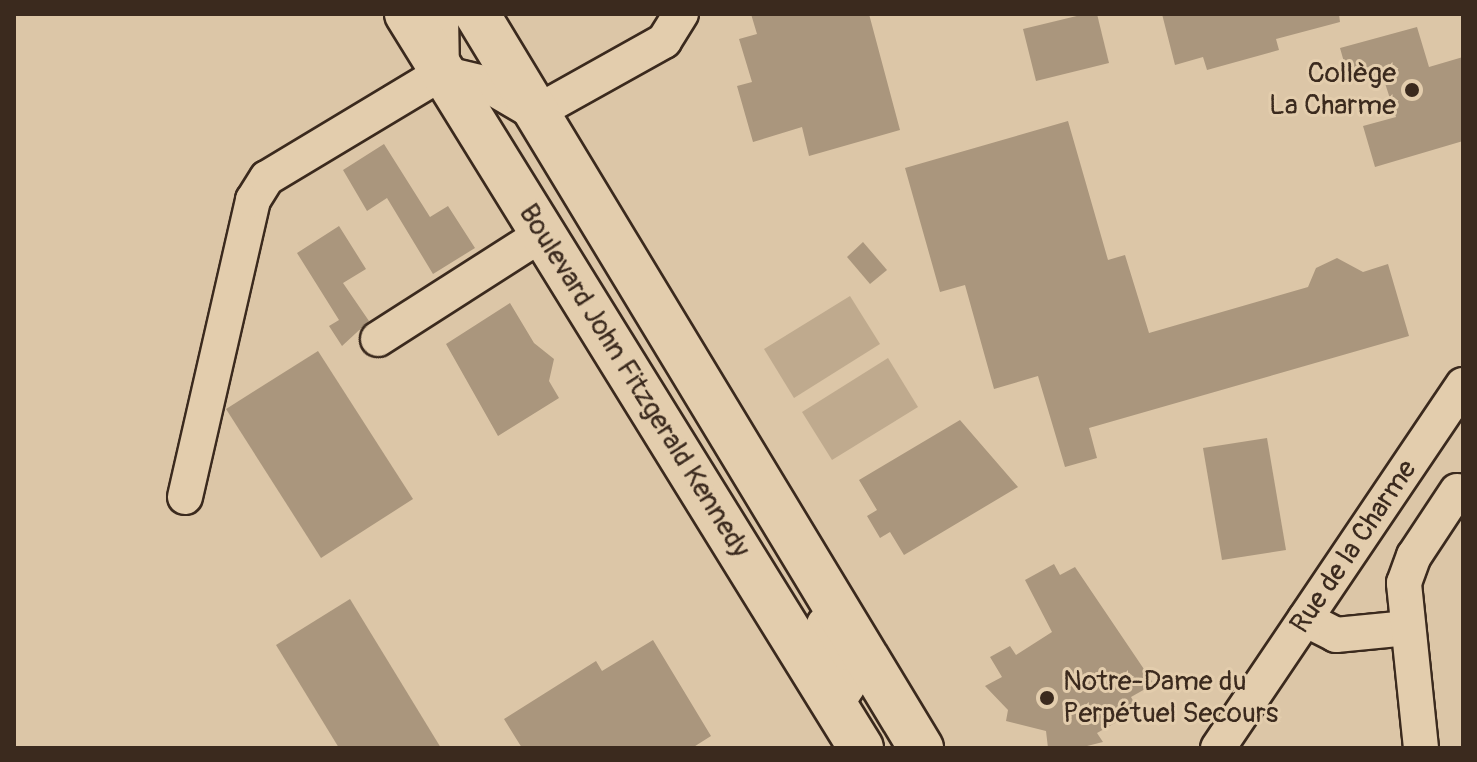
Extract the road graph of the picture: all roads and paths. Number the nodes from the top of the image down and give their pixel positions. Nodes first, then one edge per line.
1 (407, 14) edge
2 (441, 14) edge
3 (477, 14) edge
4 (668, 23) edge
5 (442, 73) junction
6 (535, 113) junction
7 (542, 234) junction
8 (378, 339) dead end
9 (1463, 385) edge
10 (1413, 459) junction
11 (185, 497) dead end
12 (1460, 497) edge
13 (811, 568) junction
14 (1305, 619) junction
15 (1408, 628) junction
16 (835, 706) junction
17 (861, 748) edge
18 (921, 748) edge
19 (1218, 748) edge
20 (1421, 748) edge

1 - 5 main road, Boulevard John Fitzgerald Kennedy
2 - 5 street
3 - 6 main road, Boulevard John Fitzgerald Kennedy
4 - 6 street
5 - 6 street
5 - 7 main road, Boulevard John Fitzgerald Kennedy
5 - 11 street
6 - 13 main road, Boulevard John Fitzgerald Kennedy
7 - 8 street
7 - 16 main road, Boulevard John Fitzgerald Kennedy
9 - 10 street, Rue de la Charme
10 - 12 street
10 - 14 street, Rue de la Charme
12 - 15 street
13 - 16 street
13 - 18 main road, Boulevard John Fitzgerald Kennedy
14 - 15 street
14 - 19 street, Rue de la Charme
15 - 20 street
16 - 17 main road, Boulevard John Fitzgerald Kennedy

